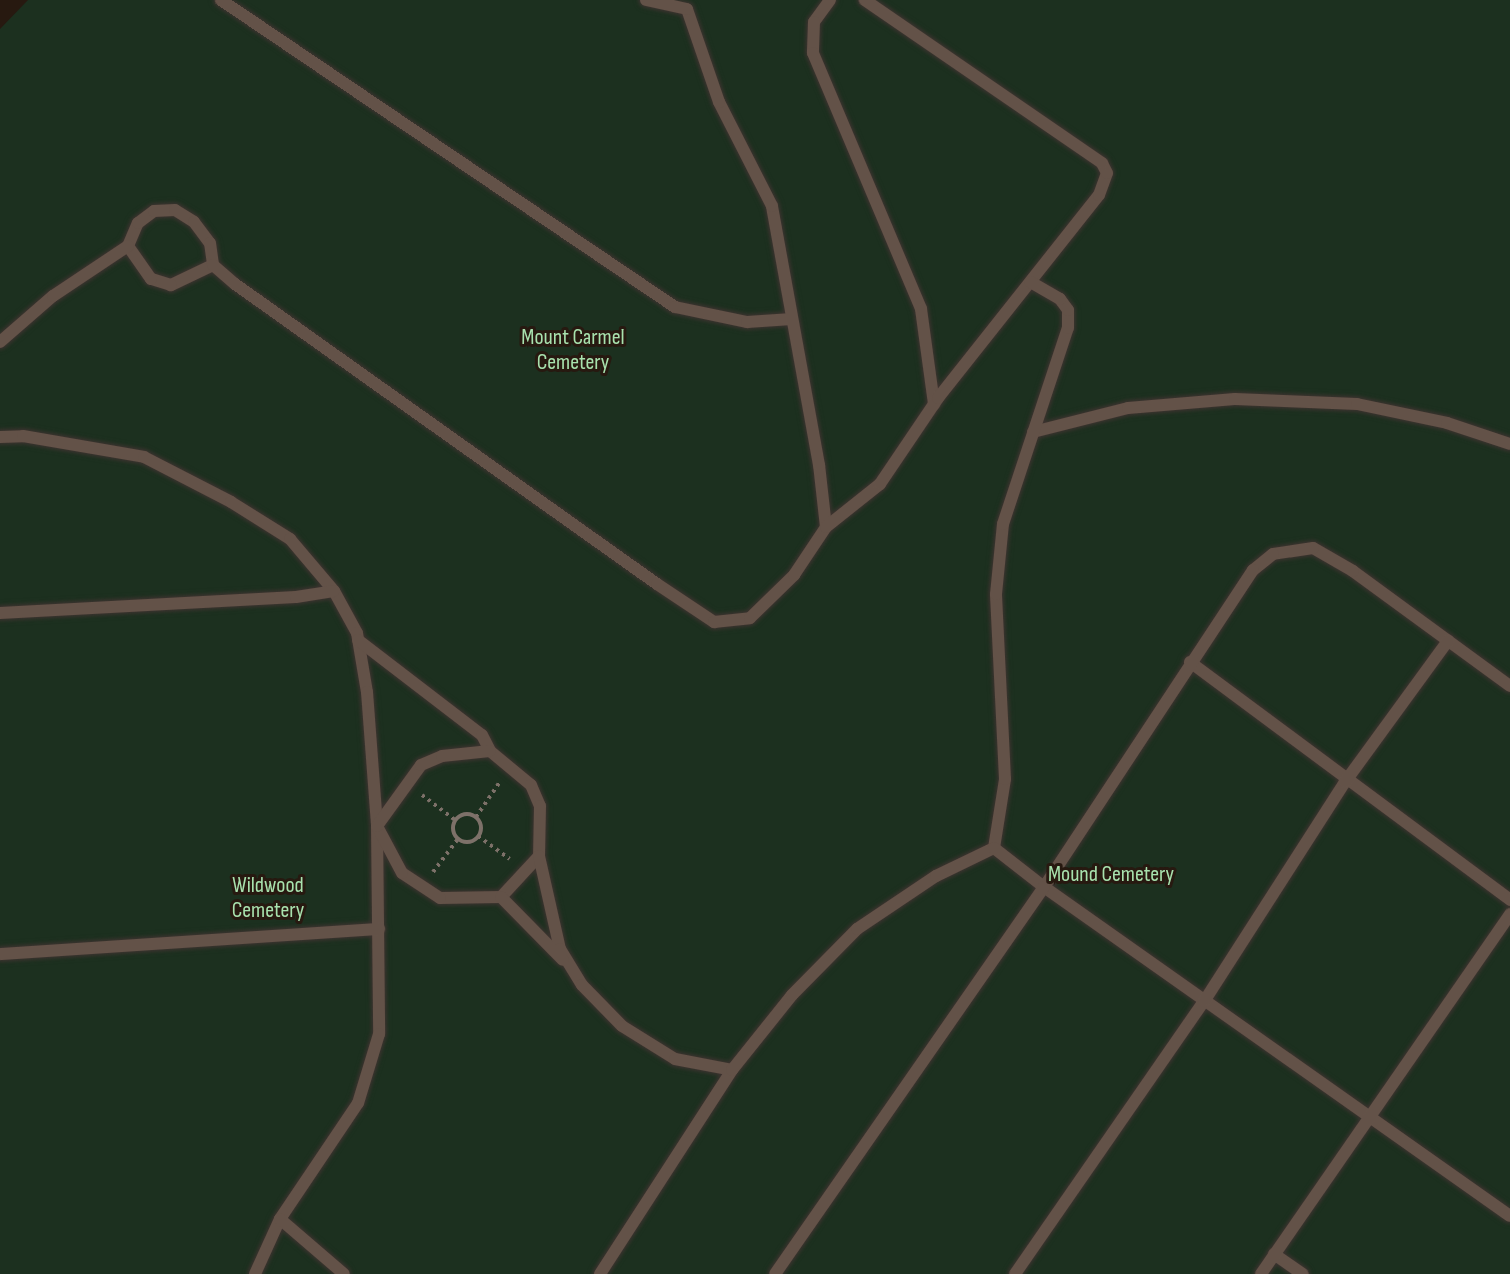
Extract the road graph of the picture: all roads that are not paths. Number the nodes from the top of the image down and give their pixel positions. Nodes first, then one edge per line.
1 (221, 0) edge
2 (646, 0) edge
3 (830, 0) edge
4 (865, 0) edge
5 (687, 4) edge
6 (128, 246) junction
7 (213, 265) junction
8 (1030, 282) junction
9 (792, 319) junction
10 (0, 342) edge
11 (934, 404) junction
12 (1033, 432) junction
13 (0, 437) edge
14 (1510, 444) edge
15 (826, 527) junction
16 (334, 591) junction
17 (0, 613) edge
18 (358, 640) junction
19 (1449, 641) junction
20 (1190, 662) junction
21 (1510, 686) edge
22 (490, 751) junction
23 (1345, 782) junction
24 (377, 826) junction
25 (994, 848) junction
26 (539, 856) junction
27 (1044, 887) junction
28 (501, 897) junction
29 (1510, 900) edge
30 (1510, 914) edge
31 (379, 929) junction
32 (0, 954) edge
33 (572, 968) junction
34 (1205, 1000) junction
35 (732, 1070) junction
36 (1373, 1116) junction
37 (1510, 1216) edge
38 (280, 1220) junction
39 (1274, 1254) junction
40 (255, 1274) edge
41 (344, 1274) edge
42 (600, 1274) edge
43 (775, 1274) edge
44 (1015, 1274) edge
45 (1261, 1274) edge
46 (1303, 1274) edge

1 - 9 lane
2 - 5 lane
3 - 11 lane
4 - 8 lane
5 - 9 lane
6 - 7 lane
6 - 7 lane
6 - 10 lane
7 - 15 lane
8 - 11 lane
8 - 12 lane
9 - 15 lane
11 - 15 lane
12 - 14 lane
12 - 25 lane
13 - 16 lane
16 - 17 lane
16 - 18 lane
18 - 22 lane
18 - 24 lane
19 - 20 lane
19 - 21 lane
19 - 23 lane
20 - 23 lane
20 - 27 lane
22 - 24 lane
22 - 26 lane
23 - 29 lane
23 - 34 lane
24 - 28 lane
24 - 31 lane
25 - 27 lane
25 - 35 lane
26 - 28 lane
26 - 33 lane
27 - 34 lane
27 - 43 lane
28 - 33 lane
30 - 36 lane
31 - 32 lane
31 - 38 lane
33 - 35 lane
34 - 36 lane
34 - 44 lane
35 - 42 lane
36 - 37 lane
36 - 39 lane
38 - 40 lane
38 - 41 lane
39 - 45 lane
39 - 46 lane

